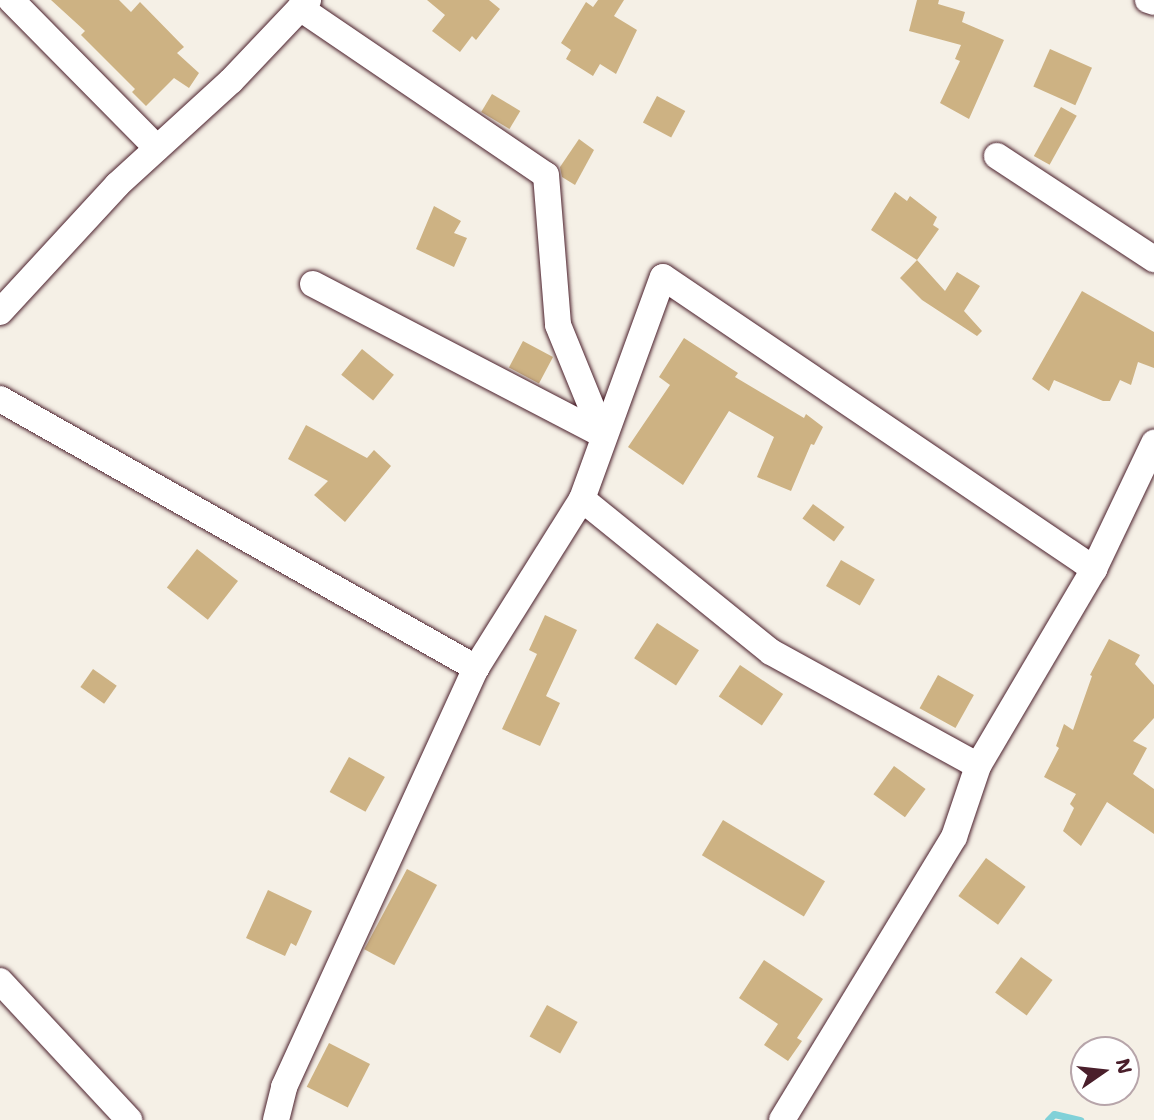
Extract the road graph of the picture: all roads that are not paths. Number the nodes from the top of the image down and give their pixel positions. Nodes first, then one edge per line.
1 (12, 0) edge
2 (1148, 0) edge
3 (305, 2) edge
4 (1154, 2) edge
5 (157, 148) junction
6 (997, 156) dead end
7 (1154, 259) edge
8 (313, 285) dead end
9 (0, 312) edge
10 (0, 399) edge
11 (603, 435) junction
12 (1154, 443) edge
13 (582, 499) junction
14 (1094, 569) junction
15 (476, 668) junction
16 (978, 766) junction
17 (0, 981) edge
18 (129, 1120) edge
19 (276, 1120) edge
20 (782, 1120) edge

1 - 5 street
2 - 4 street
3 - 5 street
3 - 11 street
5 - 9 street
6 - 7 street
8 - 11 street
10 - 15 street
11 - 13 street
11 - 14 street
12 - 14 street
13 - 15 street
13 - 16 street
14 - 16 street
15 - 19 street
16 - 20 street
17 - 18 street

